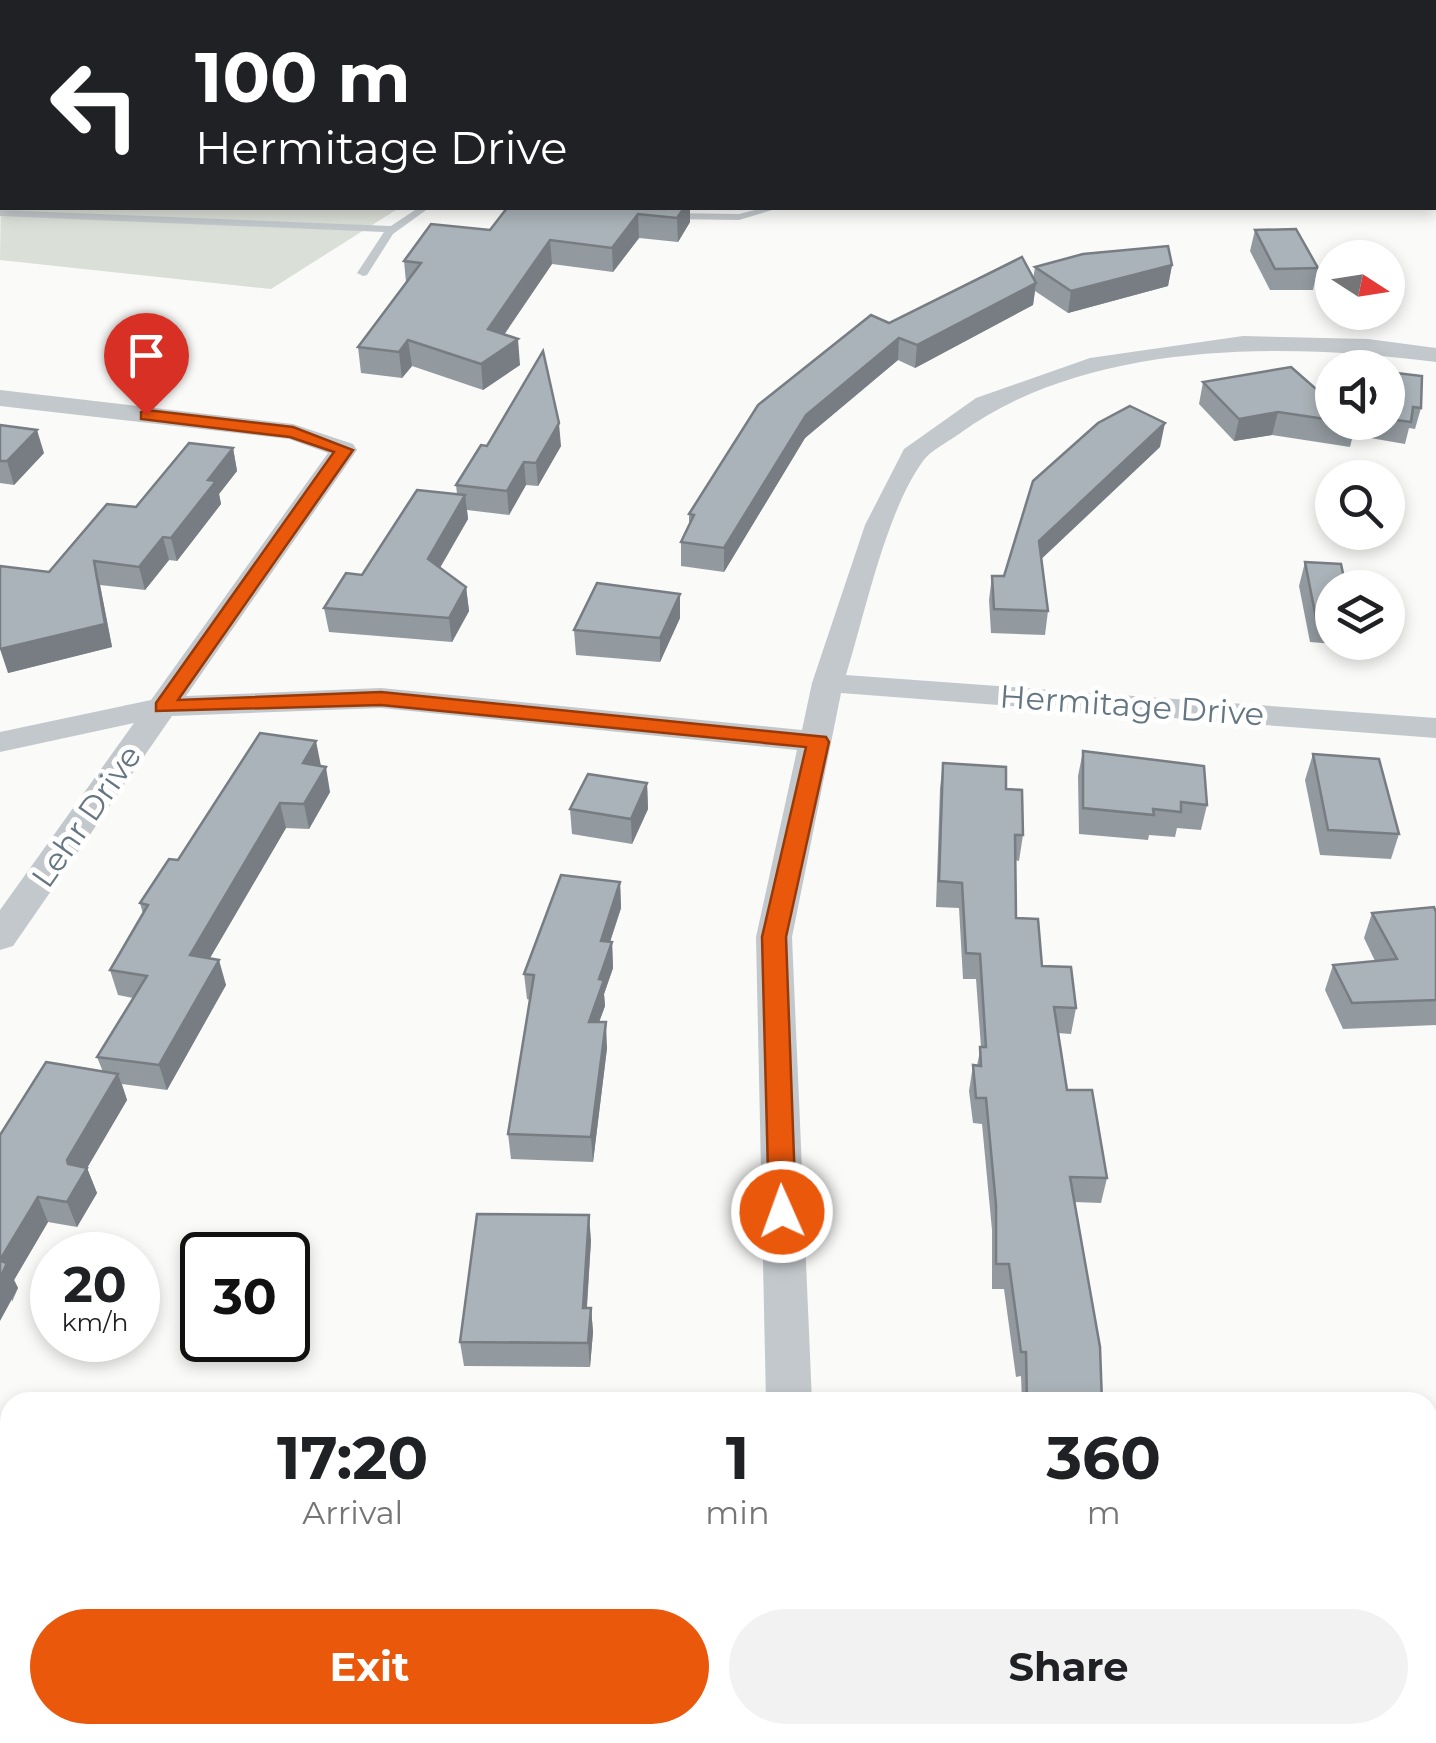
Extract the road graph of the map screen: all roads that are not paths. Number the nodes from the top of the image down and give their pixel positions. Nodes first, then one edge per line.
1 (421, 210) edge
2 (766, 210) edge
3 (0, 212) edge
4 (660, 216) edge
5 (394, 229) junction
6 (363, 274) dead end
7 (1436, 355) edge
8 (0, 398) edge
9 (828, 683) junction
10 (163, 707) junction
11 (1436, 728) edge
12 (0, 742) edge
13 (818, 742) junction
14 (0, 937) edge
15 (788, 1392) edge

1 - 5 lane
2 - 4 lane
3 - 5 lane
5 - 6 lane
7 - 9 street
8 - 10 street, Lehr Drive
9 - 11 street, Hermitage Drive
9 - 13 street
10 - 12 street
10 - 13 street
10 - 14 street, Lehr Drive
13 - 15 street

